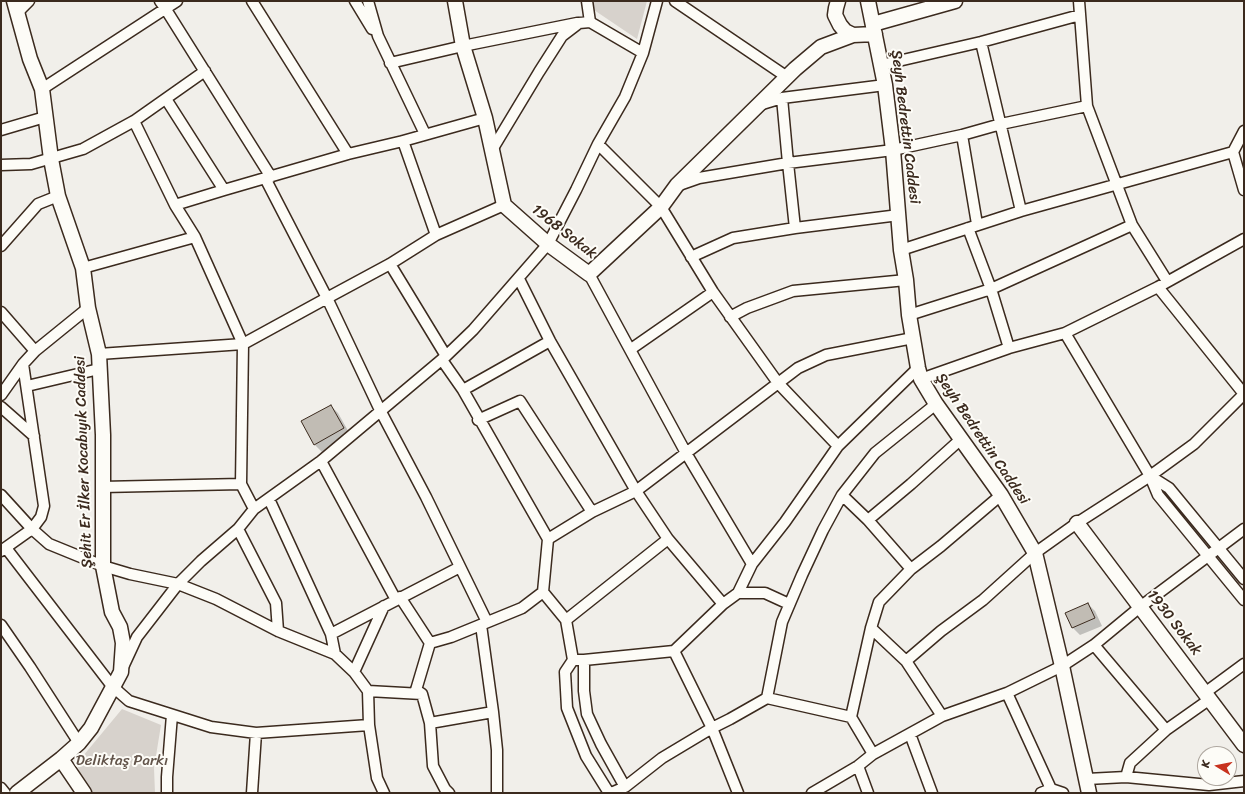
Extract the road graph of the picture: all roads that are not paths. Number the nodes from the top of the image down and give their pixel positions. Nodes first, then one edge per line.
1 (29, 1) edge
2 (177, 1) edge
3 (252, 1) edge
4 (355, 1) edge
5 (368, 1) edge
6 (455, 1) edge
7 (587, 1) edge
8 (657, 1) edge
9 (675, 1) edge
10 (868, 1) edge
11 (955, 1) edge
12 (1079, 1) edge
13 (162, 5) edge
14 (836, 6) edge
15 (16, 7) edge
16 (1080, 15) junction
17 (590, 22) junction
18 (579, 23) junction
19 (874, 29) junction
20 (853, 35) junction
21 (379, 39) junction
22 (981, 42) junction
23 (463, 46) junction
24 (821, 47) junction
25 (643, 53) junction
26 (390, 63) junction
27 (881, 64) junction
28 (205, 71) junction
29 (787, 77) junction
30 (885, 84) junction
31 (42, 90) junction
32 (782, 98) junction
33 (166, 99) junction
34 (756, 106) junction
35 (1087, 106) junction
36 (45, 116) junction
37 (485, 118) junction
38 (134, 121) junction
39 (1000, 124) junction
40 (1, 130) edge
41 (1244, 130) edge
42 (425, 134) junction
43 (962, 135) junction
44 (403, 141) junction
45 (598, 144) junction
46 (492, 150) junction
47 (893, 150) junction
48 (1233, 152) junction
49 (348, 154) junction
50 (51, 160) junction
51 (788, 163) junction
52 (1, 166) edge
53 (268, 178) junction
54 (1117, 184) junction
55 (677, 185) junction
56 (224, 190) junction
57 (1244, 190) edge
58 (58, 196) junction
59 (175, 205) junction
60 (504, 205) junction
61 (661, 207) junction
62 (1021, 211) junction
63 (898, 215) junction
64 (1132, 225) junction
65 (973, 226) junction
66 (795, 228) junction
67 (436, 235) junction
68 (195, 237) junction
69 (1244, 239) edge
70 (548, 244) junction
71 (1, 246) edge
72 (901, 250) junction
73 (691, 258) junction
74 (390, 264) junction
75 (83, 268) junction
76 (589, 274) junction
77 (518, 279) junction
78 (906, 280) junction
79 (1167, 280) junction
80 (1158, 286) junction
81 (991, 289) junction
82 (713, 292) junction
83 (327, 298) junction
84 (88, 308) junction
85 (1, 312) edge
86 (909, 315) junction
87 (730, 317) junction
88 (1065, 333) junction
89 (913, 338) junction
90 (550, 342) junction
91 (243, 344) junction
92 (631, 348) junction
93 (1009, 348) junction
94 (35, 351) junction
95 (99, 354) junction
96 (444, 358) junction
97 (23, 364) junction
98 (99, 369) junction
99 (919, 374) junction
100 (778, 383) junction
101 (27, 386) junction
102 (462, 390) junction
103 (1244, 394) edge
104 (1, 395) edge
105 (936, 404) junction
106 (1, 407) edge
107 (380, 410) junction
108 (478, 420) junction
109 (34, 436) junction
110 (961, 439) junction
111 (838, 446) junction
112 (686, 453) junction
113 (321, 461) junction
114 (1150, 476) junction
115 (241, 484) junction
116 (102, 487) junction
117 (636, 491) junction
118 (842, 494) junction
119 (1, 495) edge
120 (1001, 495) junction
121 (269, 499) junction
122 (254, 509) junction
123 (592, 512) junction
124 (868, 520) junction
125 (1077, 523) junction
126 (32, 528) junction
127 (238, 528) junction
128 (1244, 529) edge
129 (548, 539) junction
130 (668, 539) junction
131 (1219, 549) junction
132 (3, 550) edge
133 (1035, 554) junction
134 (1209, 556) junction
135 (752, 564) junction
136 (103, 566) junction
137 (460, 567) junction
138 (911, 569) junction
139 (1244, 579) edge
140 (178, 584) junction
141 (543, 592) junction
142 (738, 593) junction
143 (398, 598) junction
144 (1244, 600) edge
145 (723, 604) junction
146 (789, 604) junction
147 (384, 606) junction
148 (1140, 607) junction
149 (566, 620) junction
150 (484, 623) junction
151 (1, 625) edge
152 (871, 628) junction
153 (278, 631) junction
154 (330, 634) junction
155 (430, 643) junction
156 (1094, 645) junction
157 (674, 651) junction
158 (335, 654) junction
159 (573, 660) junction
160 (584, 660) junction
161 (906, 660) junction
162 (1244, 664) edge
163 (1062, 666) junction
164 (121, 672) junction
165 (354, 672) junction
166 (112, 686) junction
167 (368, 691) junction
168 (1007, 693) junction
169 (422, 694) junction
170 (1208, 696) junction
171 (767, 698) junction
172 (493, 712) junction
173 (172, 715) junction
174 (942, 716) junction
175 (851, 717) junction
176 (430, 724) junction
177 (369, 725) junction
178 (712, 728) junction
179 (1166, 730) junction
180 (256, 733) junction
181 (910, 734) junction
182 (79, 743) junction
183 (1244, 745) edge
184 (873, 754) junction
185 (61, 759) junction
186 (858, 766) junction
187 (1126, 777) junction
188 (1087, 779) junction
189 (1244, 781) edge
190 (625, 786) junction
191 (1, 788) edge
192 (1051, 789) junction
193 (735, 792) edge
194 (5, 793) edge
195 (17, 793) edge
196 (84, 793) edge
197 (167, 793) edge
198 (252, 793) edge
199 (384, 793) edge
200 (450, 793) edge
201 (497, 793) edge
202 (610, 793) edge
203 (812, 793) edge
204 (868, 793) edge
205 (932, 793) edge
206 (1041, 793) edge
207 (1063, 793) edge
208 (1089, 793) edge

1 - 15 street
2 - 13 street
3 - 49 street
4 - 21 street
5 - 21 street
6 - 23 main road
7 - 17 street
8 - 25 street
9 - 29 street
10 - 19 main road, Şeyh Bedrettin Caddesi
11 - 19 main road
12 - 16 street
13 - 28 street
13 - 31 street
14 - 20 main road
14 - 24 main road
15 - 31 main road, Şehit Er İlker Kocabıyık Caddesi
16 - 22 street
16 - 35 street
17 - 18 street
17 - 25 street
18 - 23 street
18 - 46 street
19 - 20 main road
19 - 27 main road, Şeyh Bedrettin Caddesi
20 - 24 main road
21 - 26 street
22 - 27 street
22 - 39 street
23 - 26 street
23 - 37 main road
24 - 29 main road, 1968 Sokak
25 - 45 street
26 - 42 street
27 - 30 main road, Şeyh Bedrettin Caddesi
28 - 33 street
28 - 53 street
29 - 34 main road, 1968 Sokak
30 - 32 street
30 - 47 main road, Şeyh Bedrettin Caddesi
31 - 36 main road, Şehit Er İlker Kocabıyık Caddesi
32 - 34 street
32 - 51 street
33 - 38 street
33 - 56 street
34 - 55 main road, 1968 Sokak
35 - 39 street
35 - 54 street
36 - 40 street
36 - 50 main road, Şehit Er İlker Kocabıyık Caddesi
37 - 42 street
37 - 46 main road
38 - 50 street
38 - 59 street
39 - 43 street
39 - 62 street
41 - 48 street
42 - 44 street
43 - 47 street
43 - 65 street
44 - 49 street
44 - 67 street
45 - 61 street
45 - 70 street
46 - 60 main road
47 - 51 street
47 - 63 main road, Şeyh Bedrettin Caddesi
48 - 54 street
48 - 57 street
49 - 53 street
50 - 52 street
50 - 58 main road, Şehit Er İlker Kocabıyık Caddesi
51 - 55 street
51 - 66 street
53 - 56 street
53 - 83 street
54 - 62 street
54 - 64 street
55 - 61 main road, 1968 Sokak
56 - 59 street
58 - 71 street
58 - 75 main road, Şehit Er İlker Kocabıyık Caddesi
59 - 68 street
60 - 67 street
60 - 70 main road, 1968 Sokak
61 - 73 street
61 - 76 main road, 1968 Sokak
62 - 65 street
63 - 66 street
63 - 72 main road, Şeyh Bedrettin Caddesi
64 - 79 street
64 - 81 street
65 - 72 street
65 - 81 street
66 - 73 street
67 - 74 street
68 - 75 street
68 - 91 street
69 - 79 street
70 - 76 main road, 1968 Sokak
70 - 77 street
72 - 78 main road, Şeyh Bedrettin Caddesi
73 - 82 street
74 - 83 street
74 - 96 street
75 - 84 main road, Şehit Er İlker Kocabıyık Caddesi
76 - 92 street
77 - 90 street
77 - 96 street
78 - 86 main road, Şeyh Bedrettin Caddesi
78 - 87 street
79 - 80 street
80 - 88 street
80 - 103 street
81 - 86 street
81 - 93 street
82 - 87 street
82 - 92 street
83 - 91 street
83 - 107 street
84 - 94 street
84 - 95 main road, Şehit Er İlker Kocabıyık Caddesi
85 - 94 street
86 - 89 main road, Şeyh Bedrettin Caddesi
87 - 100 street
88 - 93 street
88 - 114 street
89 - 99 main road, Şeyh Bedrettin Caddesi
89 - 100 street
90 - 102 street
90 - 117 street
91 - 95 street
91 - 115 street
92 - 112 street
93 - 99 street
94 - 97 street
95 - 98 main road, Şehit Er İlker Kocabıyık Caddesi
96 - 102 street
96 - 107 street
97 - 101 street
97 - 104 street
98 - 101 street
98 - 116 main road, Şehit Er İlker Kocabıyık Caddesi
99 - 105 main road, Şeyh Bedrettin Caddesi
99 - 111 street
100 - 111 street
100 - 112 street
101 - 109 street
102 - 108 street
103 - 114 street
105 - 110 main road, Şeyh Bedrettin Caddesi
105 - 118 street
106 - 109 street
107 - 113 street
107 - 137 street
108 - 123 street
108 - 129 street
109 - 126 street
110 - 120 main road, Şeyh Bedrettin Caddesi
110 - 124 street
111 - 135 street
112 - 117 street
112 - 135 street
113 - 121 street
113 - 143 street
114 - 125 street
114 - 131 street
114 - 134 street
115 - 116 street
115 - 122 street
116 - 136 main road, Şehit Er İlker Kocabıyık Caddesi
117 - 123 street
117 - 130 street
118 - 124 street
118 - 146 street
119 - 126 street
120 - 133 main road, Şeyh Bedrettin Caddesi
120 - 138 street
121 - 122 street
121 - 154 street
122 - 127 street
123 - 129 street
124 - 138 street
125 - 133 street
125 - 148 main road, 1930 Sokak
126 - 132 street
126 - 136 street
127 - 140 street
127 - 153 street
128 - 131 street
129 - 141 street
130 - 145 street
130 - 149 street
131 - 134 street
131 - 139 street
132 - 166 street
133 - 161 street
133 - 163 main road, Şeyh Bedrettin Caddesi
134 - 144 street
134 - 148 street
135 - 142 street
136 - 140 street
136 - 164 main road, Şehit Er İlker Kocabıyık Caddesi
137 - 143 street
137 - 150 street
138 - 152 street
140 - 153 street
140 - 164 street
141 - 149 street
141 - 150 street
142 - 145 street
142 - 146 street
143 - 147 street
143 - 155 street
145 - 157 street
146 - 171 street
147 - 154 street
147 - 165 street
148 - 156 street
148 - 170 main road, 1930 Sokak
149 - 159 street
150 - 155 street
150 - 172 street
151 - 182 street
152 - 161 street
152 - 175 street
153 - 158 street
154 - 158 street
155 - 169 street
156 - 163 street
156 - 179 street
157 - 160 street
157 - 178 street
158 - 165 street
159 - 160 street
159 - 202 street
160 - 190 street
161 - 174 street
162 - 170 street
163 - 168 street
163 - 188 main road, Şeyh Bedrettin Caddesi
164 - 166 main road, Şehit Er İlker Kocabıyık Caddesi
165 - 167 street
166 - 173 street
166 - 182 main road, Şehit Er İlker Kocabıyık Caddesi
167 - 169 street
167 - 177 street
168 - 174 street
168 - 192 street
169 - 176 street
170 - 179 street
170 - 183 main road, 1930 Sokak
171 - 175 street
171 - 178 street
172 - 176 street
172 - 201 street
173 - 180 street
173 - 197 street
174 - 181 street
175 - 184 street
176 - 200 street
177 - 180 street
177 - 199 street
178 - 190 street
178 - 193 street
179 - 187 street
180 - 198 street
181 - 184 street
181 - 205 street
182 - 185 main road, Şehit Er İlker Kocabıyık Caddesi
184 - 186 street
185 - 195 main road, Şehit Er İlker Kocabıyık Caddesi
185 - 196 main road
186 - 203 street
186 - 204 street
187 - 188 street
187 - 189 street
188 - 208 main road, Şeyh Bedrettin Caddesi
190 - 202 street
191 - 194 street
192 - 206 street
192 - 207 street

